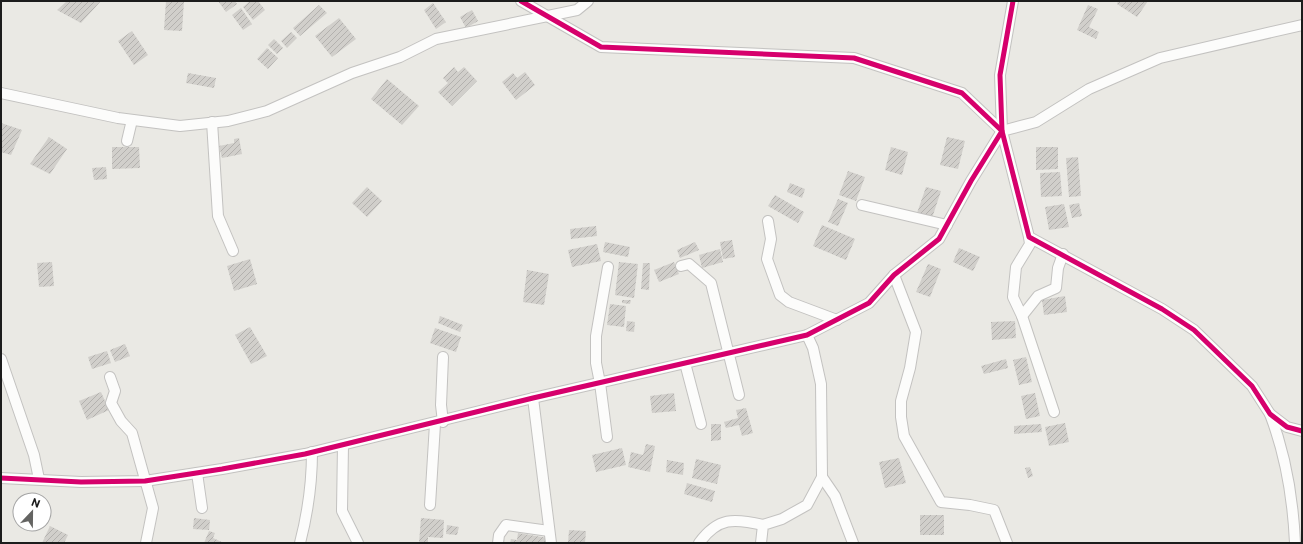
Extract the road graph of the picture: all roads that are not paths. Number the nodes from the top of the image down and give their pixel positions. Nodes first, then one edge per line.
1 (521, 1) edge
2 (588, 1) edge
3 (1013, 1) edge
4 (548, 16) junction
5 (1302, 25) edge
6 (1, 93) edge
7 (132, 120) junction
8 (212, 122) junction
9 (1002, 131) junction
10 (127, 141) dead end
11 (862, 205) dead end
12 (768, 221) dead end
13 (947, 225) junction
14 (1029, 237) junction
15 (233, 251) dead end
16 (1063, 254) junction
17 (681, 266) dead end
18 (608, 267) dead end
19 (894, 276) junction
20 (1022, 316) junction
21 (837, 320) junction
22 (807, 335) junction
23 (727, 353) junction
24 (443, 357) dead end
25 (1, 360) edge
26 (685, 363) junction
27 (110, 377) dead end
28 (600, 383) junction
29 (739, 395) dead end
30 (533, 398) junction
31 (1054, 412) dead end
32 (1270, 414) junction
33 (439, 423) junction
34 (701, 424) dead end
35 (1302, 431) edge
36 (607, 437) dead end
37 (343, 445) junction
38 (312, 452) junction
39 (197, 473) junction
40 (822, 477) junction
41 (1, 478) edge
42 (39, 479) junction
43 (145, 482) junction
44 (430, 505) dead end
45 (202, 508) dead end
46 (764, 525) junction
47 (549, 531) junction
48 (146, 543) edge
49 (300, 543) edge
50 (358, 543) edge
51 (498, 543) edge
52 (551, 543) edge
53 (699, 543) edge
54 (762, 543) edge
55 (853, 543) edge
56 (1007, 543) edge
57 (1295, 543) edge

1 - 4 street
2 - 4 street
3 - 9 street
4 - 8 street
4 - 9 street
5 - 9 street
6 - 7 street
7 - 8 street
7 - 10 street
8 - 15 street
9 - 13 street
9 - 14 street
11 - 13 street
12 - 21 street
13 - 19 street
14 - 16 street
14 - 20 street
16 - 20 street
16 - 32 street
17 - 23 street
18 - 28 street
19 - 21 street
19 - 56 street
20 - 31 street
21 - 22 street
22 - 23 street
22 - 40 street
23 - 26 street
23 - 29 street
24 - 33 street
25 - 42 street
26 - 28 street
26 - 34 street
27 - 43 street
28 - 30 street
28 - 36 street
30 - 33 street
30 - 47 street
32 - 35 street
32 - 57 street
33 - 37 street
33 - 44 street
37 - 38 street
37 - 50 street
38 - 39 street
38 - 49 street
39 - 43 street
39 - 45 street
40 - 46 street
40 - 55 street
41 - 42 street
42 - 43 street
43 - 48 street
46 - 53 street
46 - 54 street
47 - 51 street
47 - 52 street

